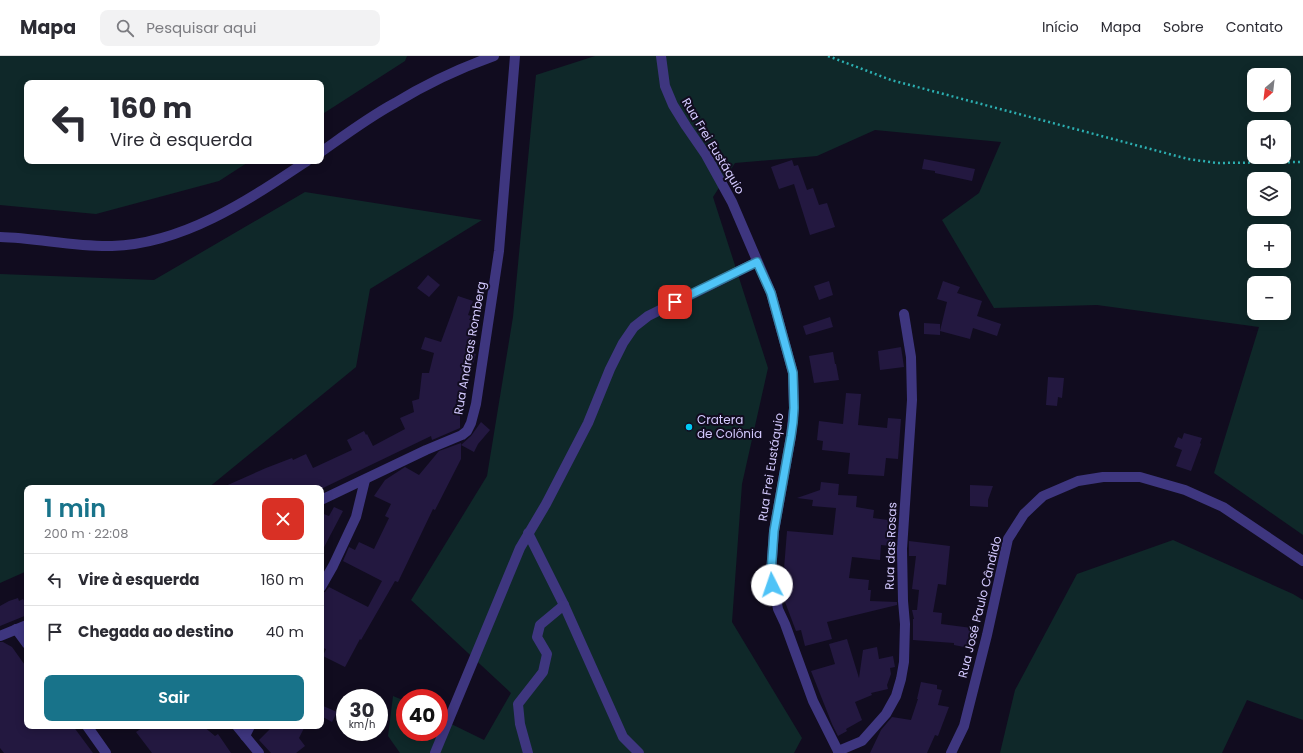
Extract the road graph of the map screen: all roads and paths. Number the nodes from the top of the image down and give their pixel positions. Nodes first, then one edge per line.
1 (494, 56) edge
2 (515, 56) edge
3 (661, 56) edge
4 (828, 56) edge
5 (324, 150) edge
6 (1303, 162) edge
7 (302, 164) edge
8 (0, 237) edge
9 (757, 262) junction
10 (904, 314) dead end
11 (365, 480) junction
12 (324, 499) edge
13 (528, 533) junction
14 (1303, 561) edge
15 (324, 582) edge
16 (564, 605) junction
17 (24, 626) edge
18 (16, 630) junction
19 (0, 636) edge
20 (24, 640) edge
21 (89, 729) edge
22 (239, 729) edge
23 (248, 729) edge
24 (245, 736) junction
25 (839, 752) edge
26 (106, 753) edge
27 (259, 753) edge
28 (435, 753) edge
29 (528, 753) edge
30 (639, 753) edge
31 (951, 753) edge

1 - 5 street
2 - 11 street, Rua Andreas Romberg
3 - 9 street, Rua Frei Eustáquio
4 - 6 path
7 - 8 street
9 - 13 street
9 - 25 street, Rua Frei Eustáquio
10 - 25 street, Rua das Rosas
11 - 12 street, Rua Andreas Romberg
11 - 15 street
13 - 16 street
13 - 28 street
14 - 31 street, Rua José Paulo Cândido
16 - 29 street
16 - 30 street
17 - 18 street
18 - 19 street
18 - 20 street
21 - 26 street
22 - 24 street
23 - 24 street
24 - 27 street

